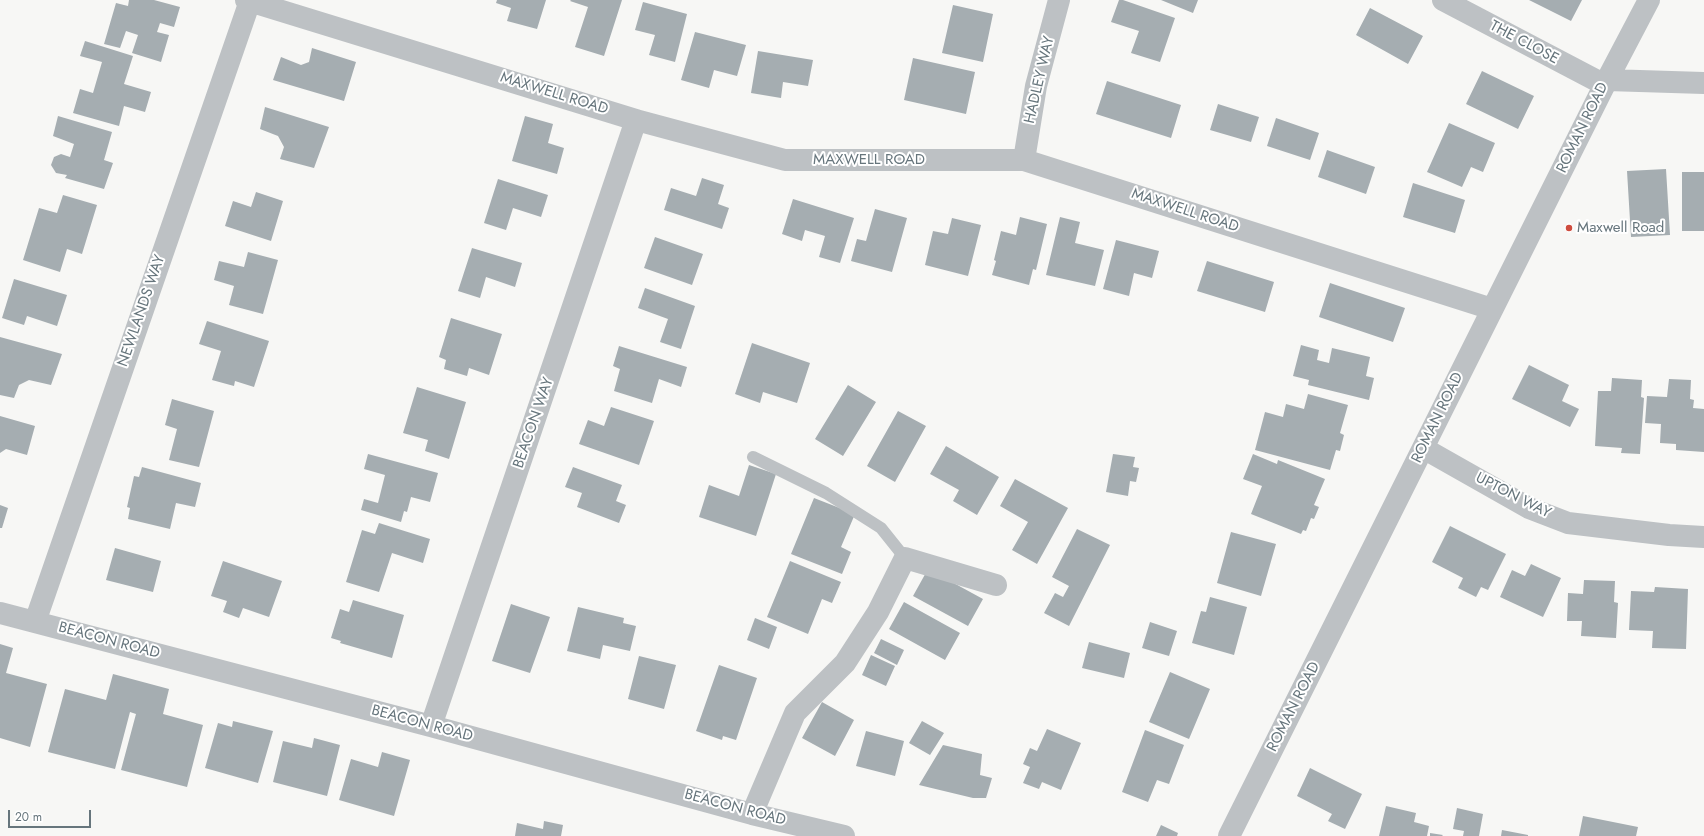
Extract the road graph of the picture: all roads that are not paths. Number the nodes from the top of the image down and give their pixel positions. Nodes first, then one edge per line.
1 (1059, 0) edge
2 (1443, 0) edge
3 (1649, 0) edge
4 (248, 1) edge
5 (1606, 82) junction
6 (1704, 83) edge
7 (636, 120) junction
8 (1024, 160) junction
9 (1492, 309) junction
10 (1423, 448) junction
11 (752, 457) dead end
12 (1704, 537) edge
13 (904, 558) junction
14 (996, 584) dead end
15 (0, 613) edge
16 (35, 622) junction
17 (431, 726) junction
18 (752, 814) junction
19 (844, 836) edge
20 (1229, 836) edge

1 - 8 street, HADLEY WAY
2 - 5 street, THE CLOSE
3 - 5 street, ROMAN ROAD
4 - 7 street, MAXWELL ROAD
4 - 16 street, NEWLANDS WAY
5 - 6 street
5 - 9 street, ROMAN ROAD
7 - 8 street, MAXWELL ROAD
7 - 17 street, BEACON WAY
8 - 9 street, MAXWELL ROAD
9 - 10 street, ROMAN ROAD
10 - 12 street, UPTON WAY
10 - 20 street, ROMAN ROAD
11 - 13 lane
13 - 14 street
13 - 18 street
15 - 16 street, BEACON ROAD
16 - 17 street, BEACON ROAD
17 - 18 street, BEACON ROAD
18 - 19 street, BEACON ROAD

